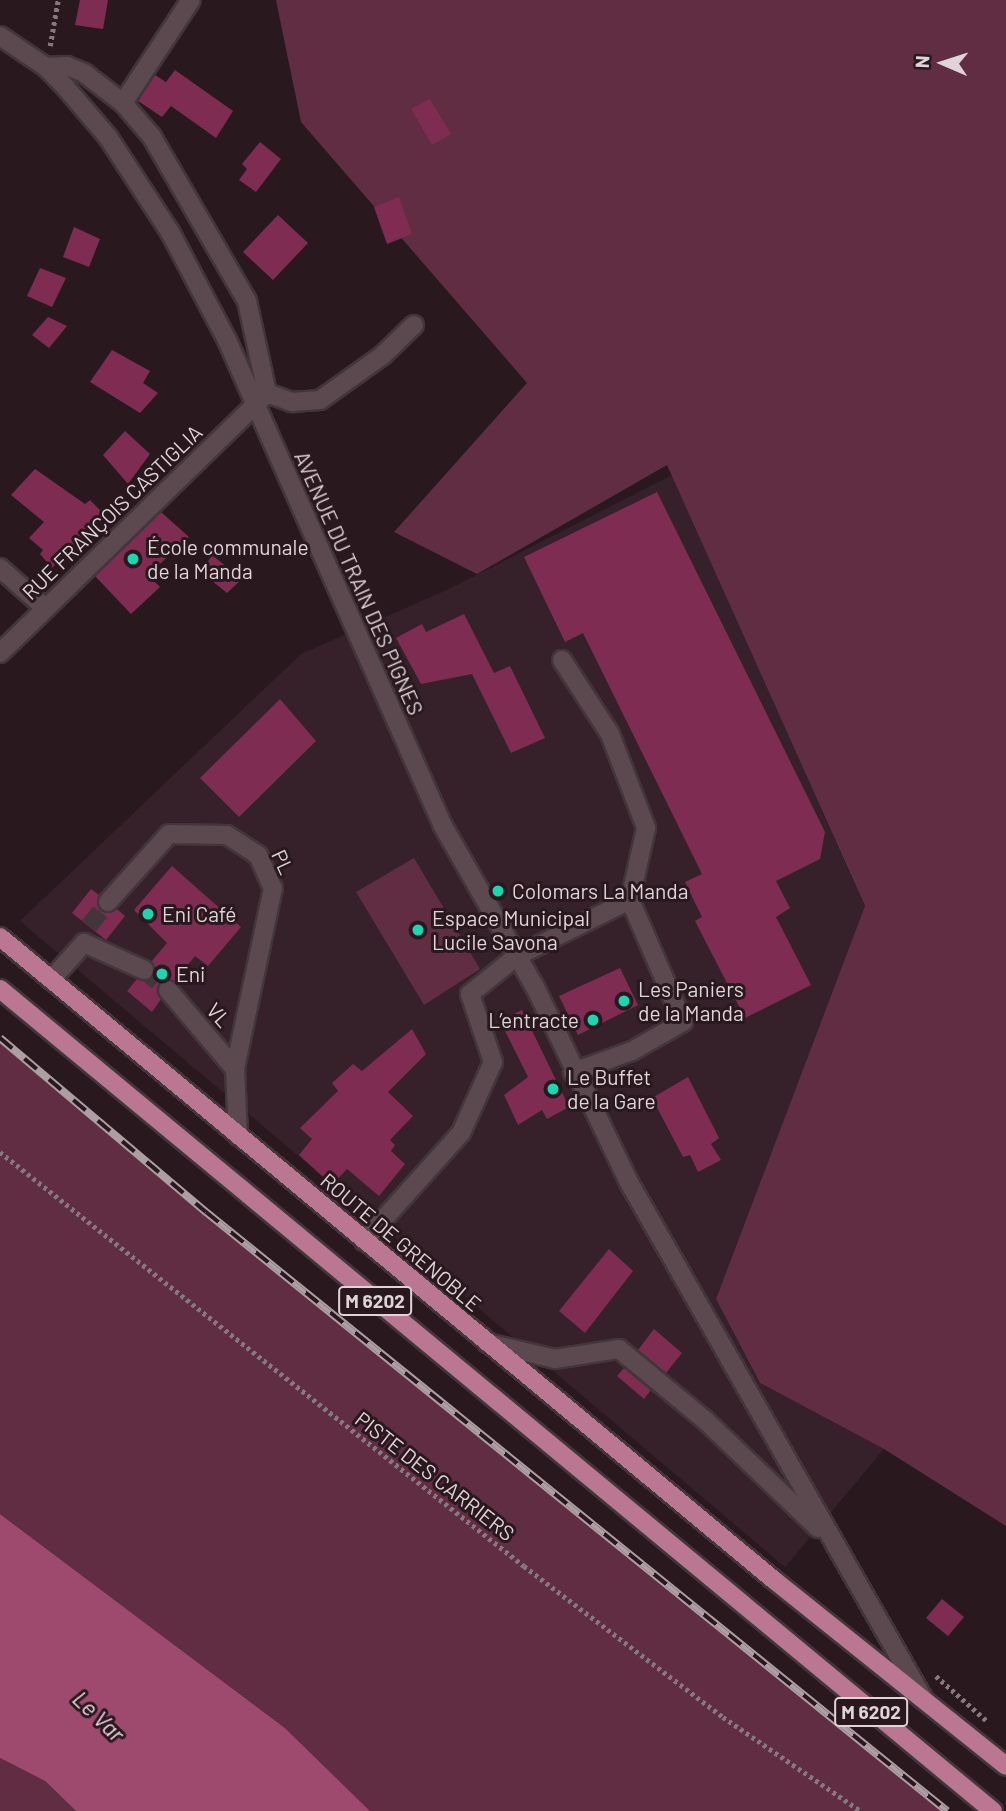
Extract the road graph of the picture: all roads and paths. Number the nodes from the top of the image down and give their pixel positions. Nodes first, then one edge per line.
1 (58, 0) edge
2 (191, 0) edge
3 (0, 36) edge
4 (46, 67) junction
5 (123, 103) junction
6 (414, 325) dead end
7 (261, 398) junction
8 (0, 568) edge
9 (46, 608) junction
10 (0, 653) edge
11 (562, 660) dead end
12 (630, 900) junction
13 (108, 902) tunnel mouth
14 (0, 937) edge
15 (517, 956) junction
16 (144, 970) tunnel mouth
17 (51, 980) junction
18 (0, 989) edge
19 (168, 990) tunnel mouth
20 (235, 1069) junction
21 (573, 1072) junction
22 (238, 1136) junction
23 (0, 1152) edge
24 (364, 1241) junction
25 (487, 1343) junction
26 (831, 1540) junction
27 (934, 1675) dead end
28 (925, 1701) junction
29 (996, 1729) dead end
30 (1006, 1766) edge
31 (861, 1811) edge
32 (993, 1811) edge

1 - 4 path
2 - 5 street
3 - 4 street, AVENUE DU TRAIN DES PIGNES
4 - 5 street
4 - 7 street, AVENUE DU TRAIN DES PIGNES
5 - 7 street
6 - 7 street
7 - 9 street, RUE FRANÇOIS CASTIGLIA
7 - 15 street, AVENUE DU TRAIN DES PIGNES
8 - 9 street
9 - 10 street, RUE FRANÇOIS CASTIGLIA
11 - 12 street
12 - 15 street
12 - 21 street
13 - 20 street, PL
14 - 17 main road, ROUTE DE GRENOBLE / M 6202
15 - 21 street, AVENUE DU TRAIN DES PIGNES
15 - 24 street
16 - 17 street
17 - 22 main road, ROUTE DE GRENOBLE / M 6202
18 - 32 main road, M 6202
19 - 20 street, VL
20 - 22 street, PL
21 - 26 street, AVENUE DU TRAIN DES PIGNES
22 - 24 main road, ROUTE DE GRENOBLE / M 6202
23 - 31 path, PISTE DES CARRIERS
24 - 25 main road, ROUTE DE GRENOBLE / M 6202
25 - 26 street
25 - 28 main road, ROUTE DE GRENOBLE / M 6202
26 - 28 street, AVENUE DU TRAIN DES PIGNES
27 - 29 path
28 - 30 main road, M 6202

